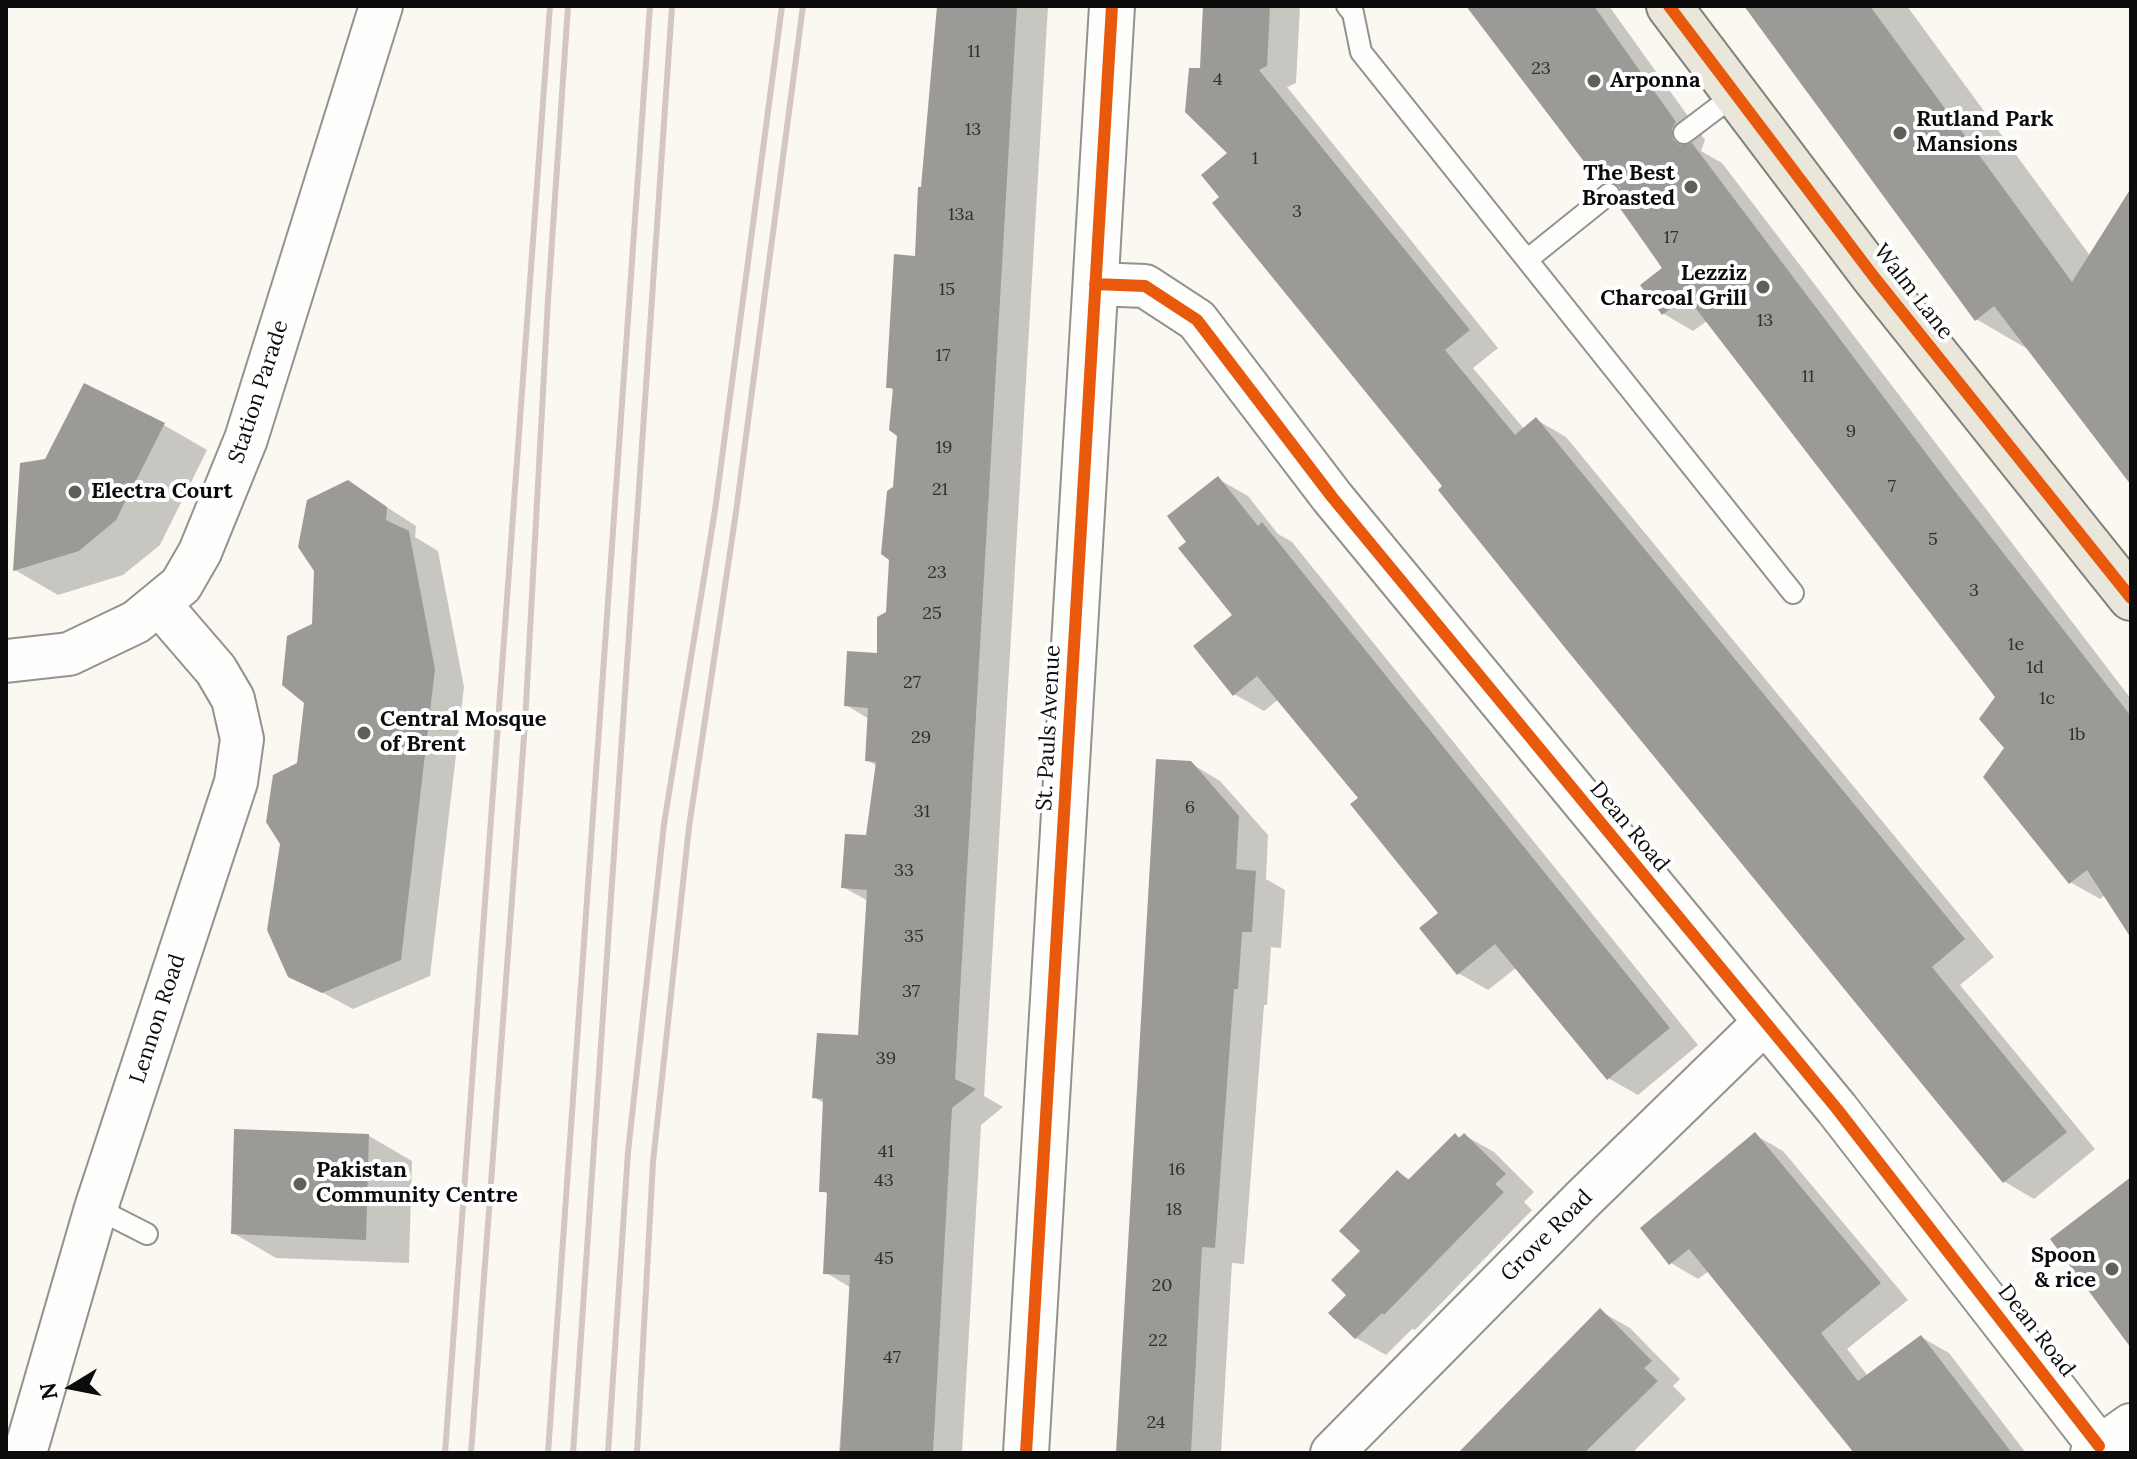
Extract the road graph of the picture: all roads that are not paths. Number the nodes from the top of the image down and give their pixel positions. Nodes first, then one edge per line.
1 (381, 6) edge
2 (1112, 6) edge
3 (1347, 6) edge
4 (1669, 6) edge
5 (1737, 93) junction
6 (1684, 133) dead end
7 (1609, 194) dead end
8 (1528, 259) junction
9 (1095, 284) junction
10 (1793, 593) dead end
11 (2131, 598) edge
12 (160, 605) junction
13 (6, 661) edge
14 (1765, 1022) junction
15 (96, 1208) junction
16 (147, 1234) dead end
17 (2108, 1442) edge
18 (25, 1453) edge
19 (1026, 1453) edge
20 (1332, 1453) edge

1 - 12 street, Station Parade
2 - 9 street, St. Pauls Avenue
3 - 8 lane
4 - 5 main road, Walm Lane
5 - 6 lane
5 - 11 main road, Walm Lane
7 - 8 lane
8 - 10 lane
9 - 14 street, Dean Road
9 - 19 street, St. Pauls Avenue
12 - 13 street, Station Parade
12 - 15 street, Lennon Road
14 - 17 street, Dean Road
14 - 20 street, Grove Road
15 - 16 lane
15 - 18 street, Lennon Road

